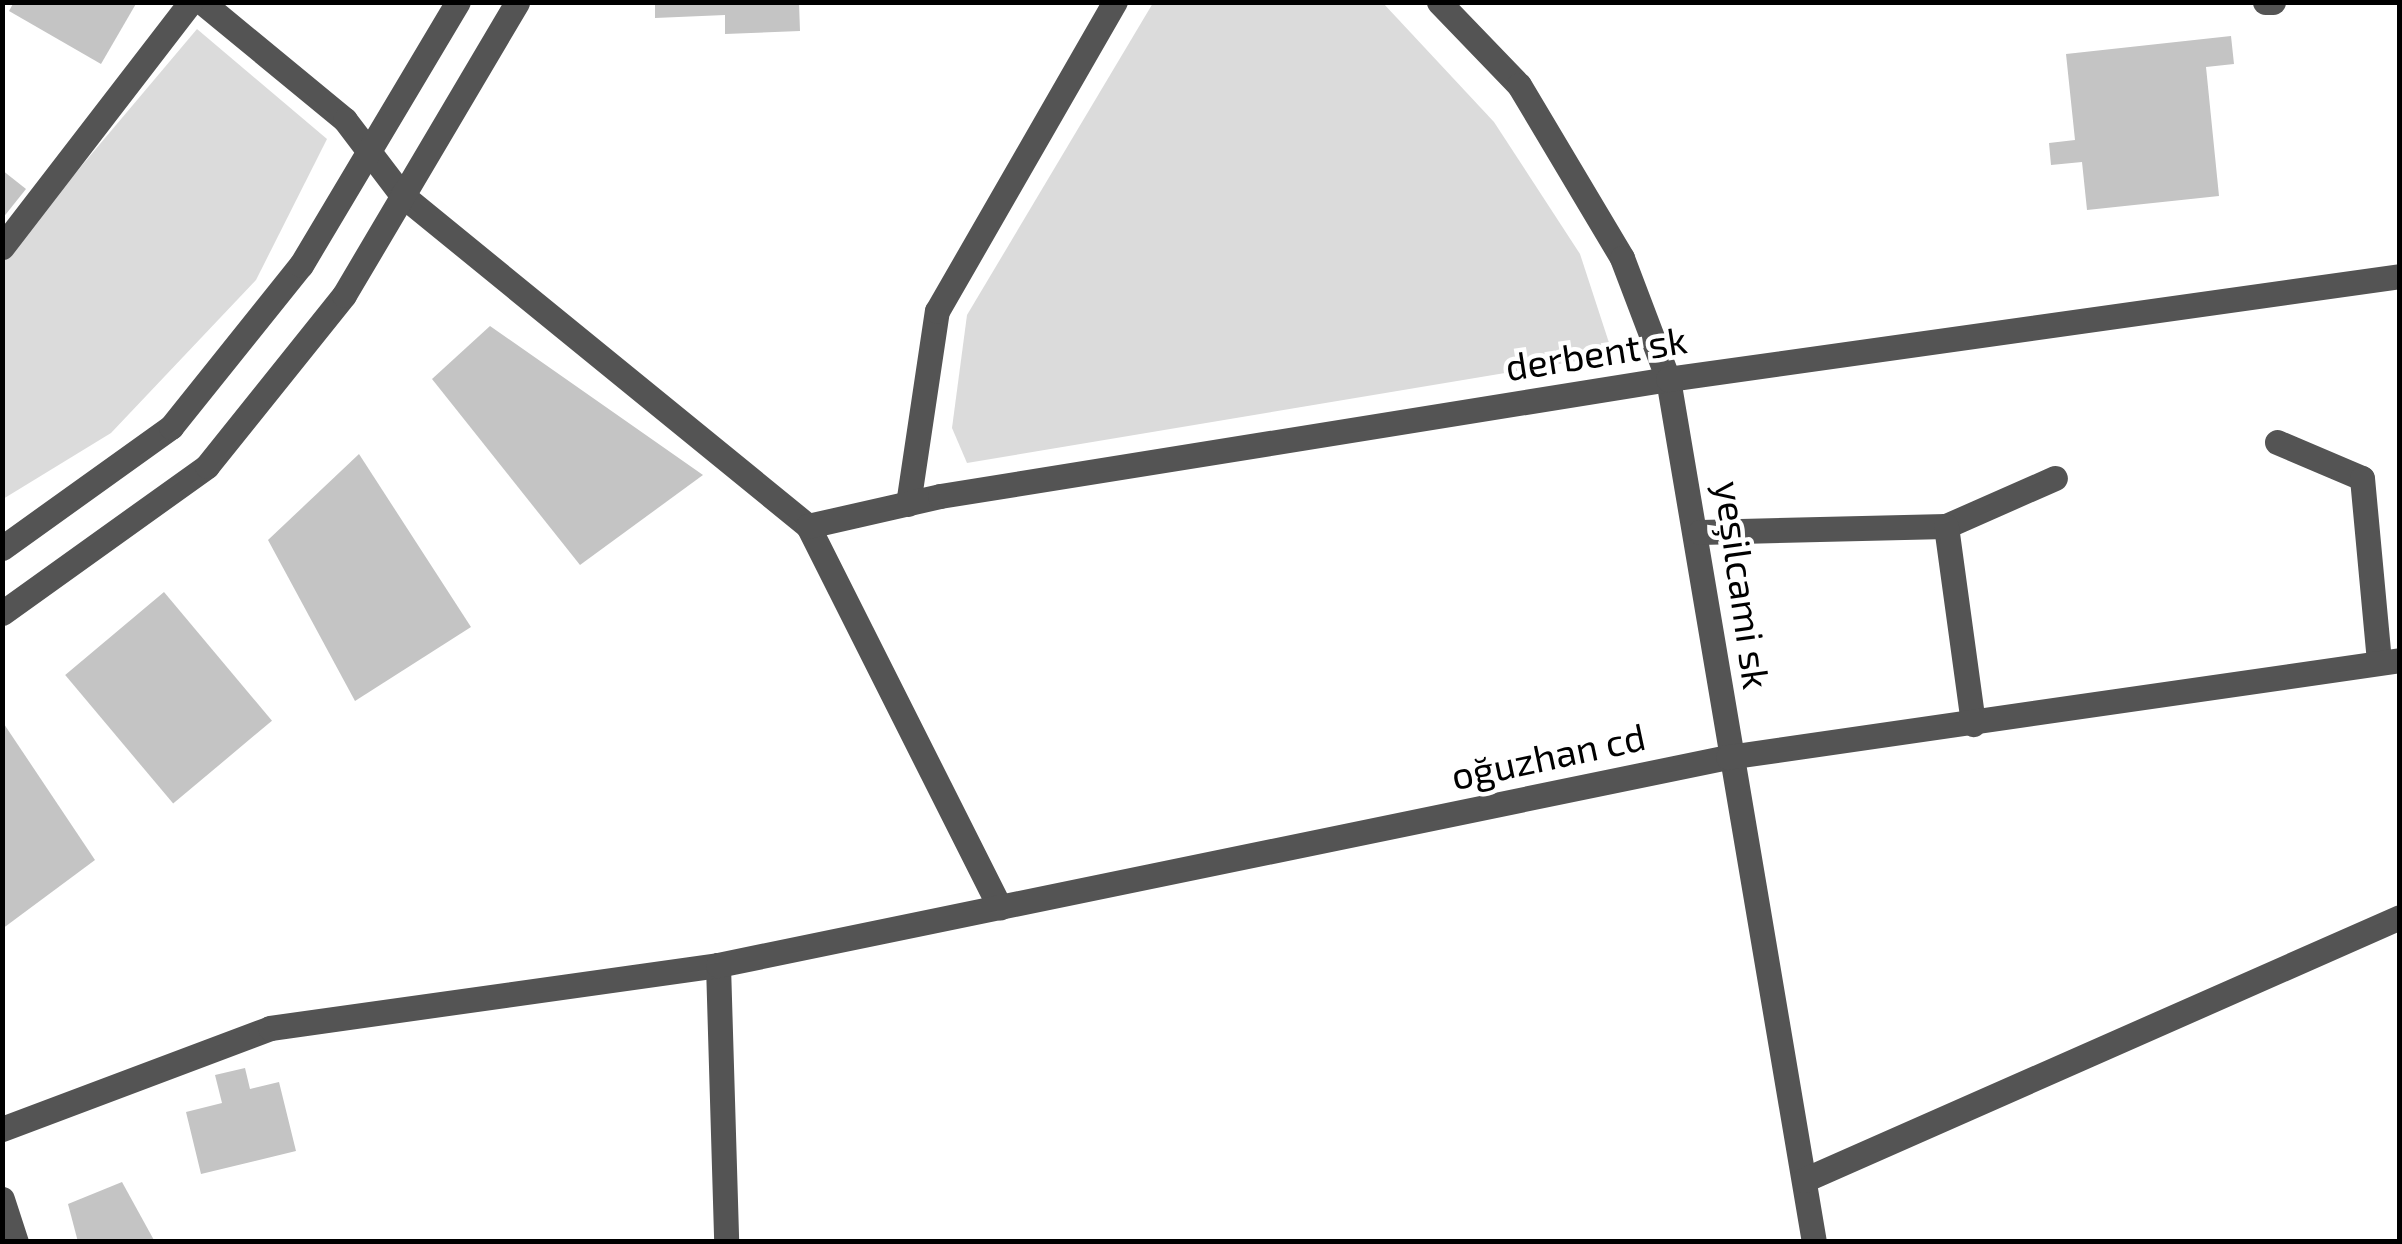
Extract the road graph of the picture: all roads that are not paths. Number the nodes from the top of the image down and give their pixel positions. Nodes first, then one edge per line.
1 (191, 2) edge
2 (202, 2) edge
3 (458, 2) edge
4 (517, 2) edge
5 (1114, 2) edge
6 (1455, 9) edge
7 (371, 154) junction
8 (402, 195) junction
9 (2, 246) edge
10 (2400, 276) edge
11 (1668, 379) junction
12 (2277, 442) dead end
13 (2056, 478) dead end
14 (908, 504) junction
15 (808, 526) junction
16 (1946, 526) junction
17 (1700, 532) junction
18 (2, 548) edge
19 (2, 613) edge
20 (2389, 660) edge
21 (1973, 724) junction
22 (1728, 757) junction
23 (1000, 907) junction
24 (2400, 917) edge
25 (718, 966) junction
26 (2, 1130) edge
27 (1804, 1180) junction
28 (2, 1198) edge
29 (16, 1242) edge
30 (726, 1242) edge
31 (1814, 1242) edge

1 - 9 street
2 - 7 street
3 - 7 street
4 - 8 street
5 - 14 street
6 - 11 street, yeşilcami sk
7 - 8 street
7 - 18 street
8 - 15 street
8 - 19 street
10 - 11 street, derbent sk
11 - 14 street, derbent sk
11 - 17 street, yeşilcami sk
12 - 20 street
13 - 16 street
14 - 15 street, derbent sk
15 - 23 street
16 - 17 street
16 - 21 street
17 - 22 street, yeşilcami sk
20 - 21 street, oğuzhan cd
21 - 22 street, oğuzhan cd
22 - 23 street, oğuzhan cd
22 - 27 street, yeşilcami sk
23 - 25 street, oğuzhan cd
24 - 27 street
25 - 26 street, oğuzhan cd
25 - 30 street
27 - 31 street, yeşilcami sk
28 - 29 street

